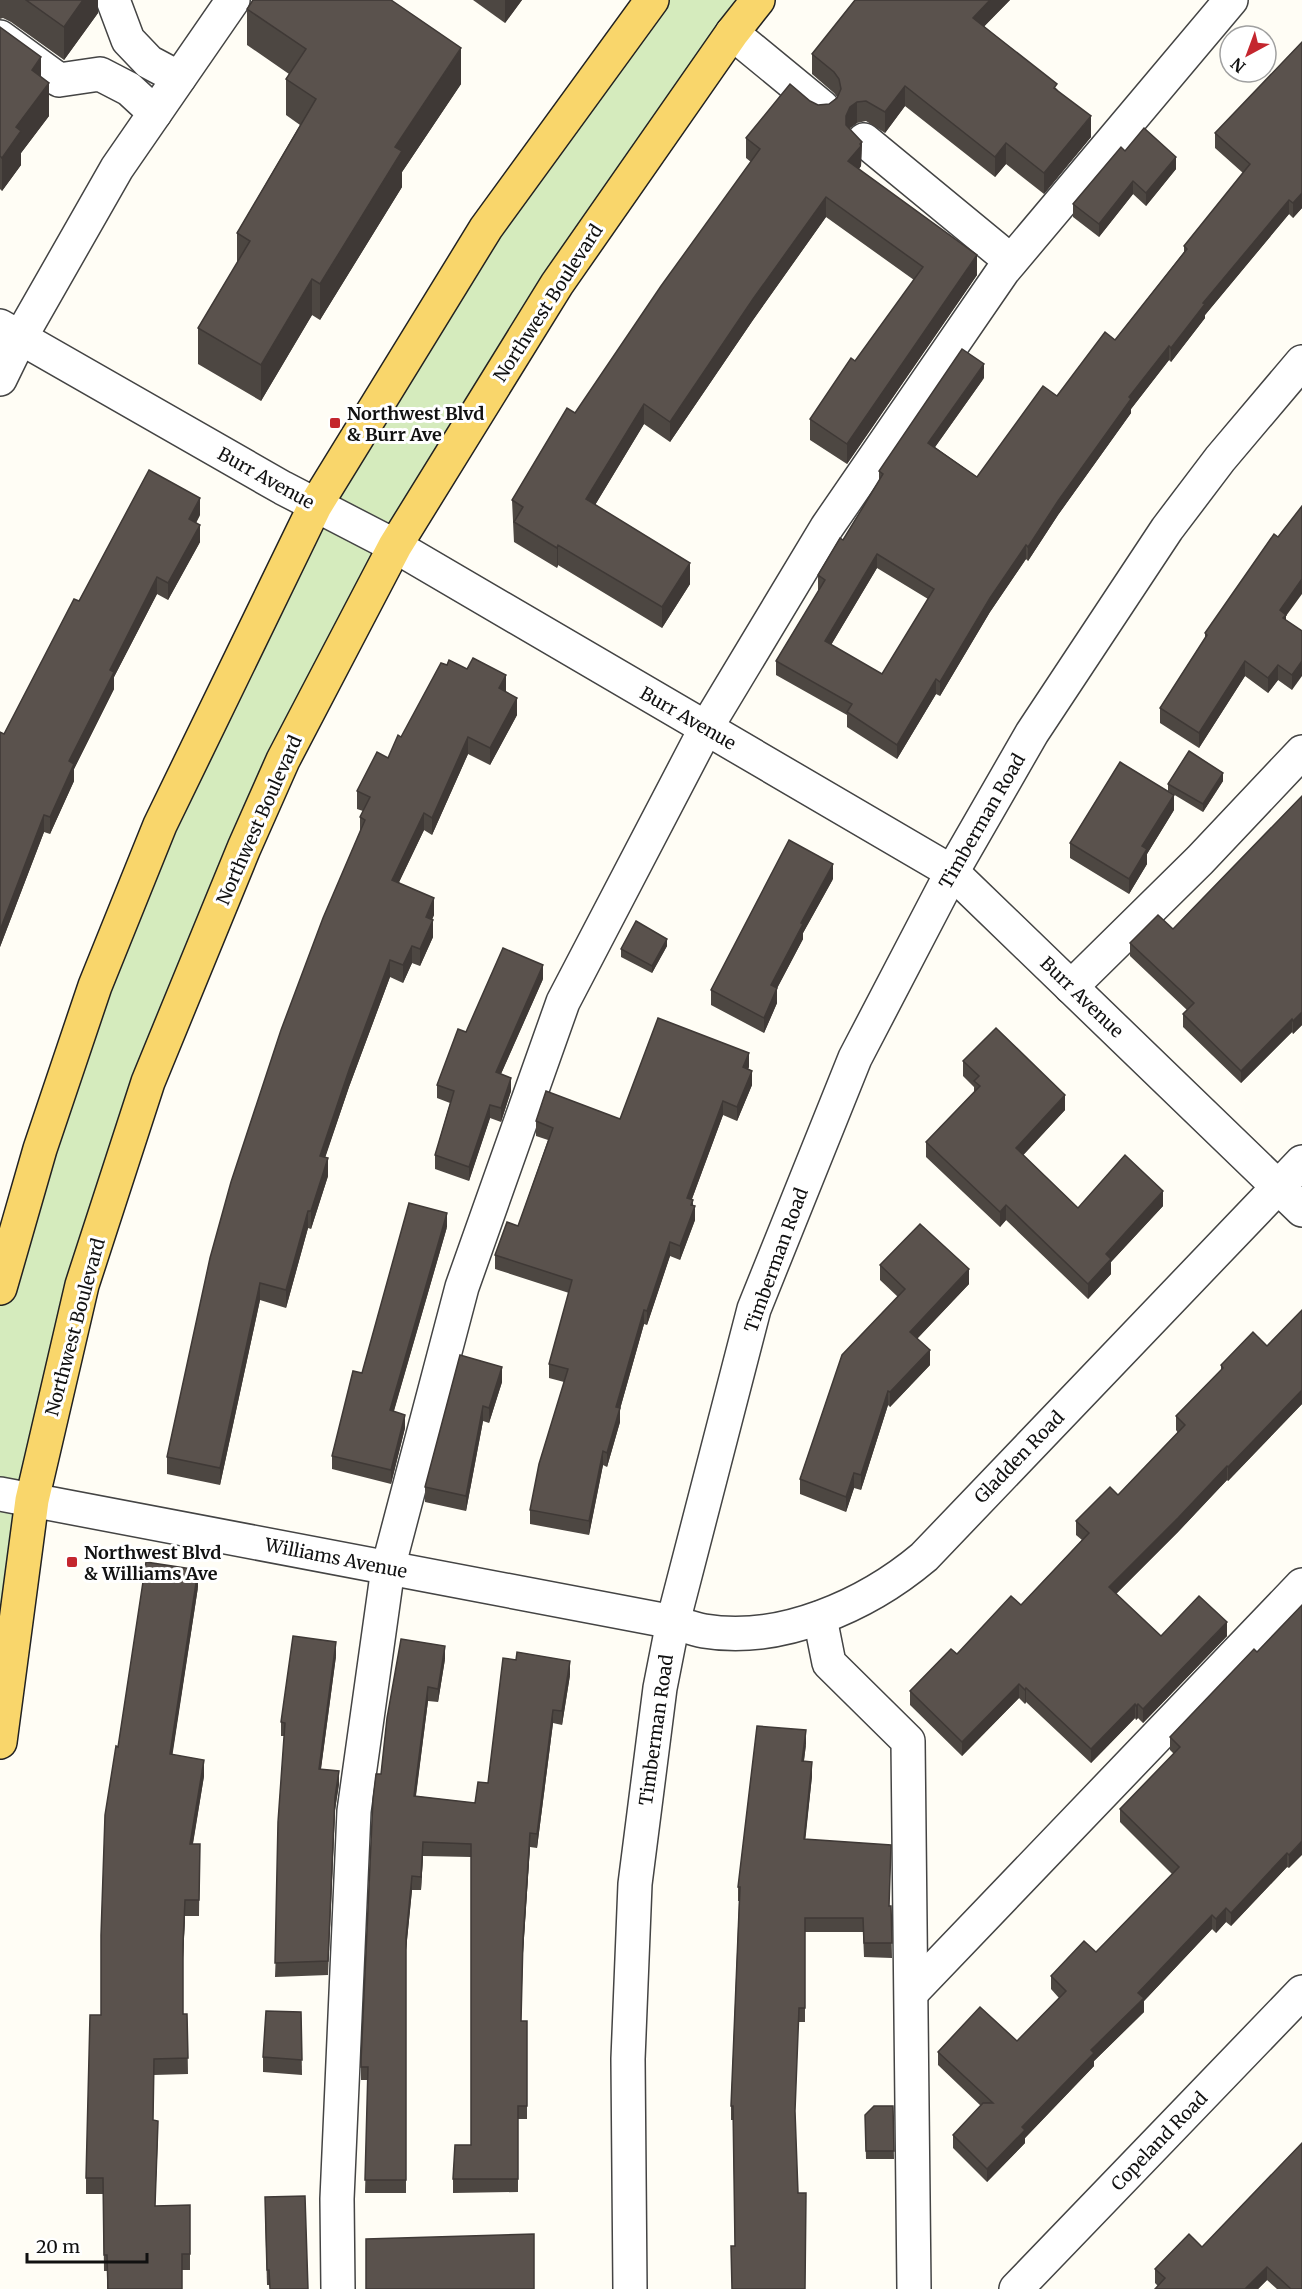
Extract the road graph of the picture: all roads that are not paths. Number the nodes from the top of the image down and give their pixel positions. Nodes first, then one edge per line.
1 (113, 0) edge
2 (233, 0) edge
3 (652, 0) edge
4 (758, 0) edge
5 (1231, 0) edge
6 (732, 33) junction
7 (0, 37) edge
8 (179, 78) junction
9 (822, 107) edge
10 (155, 113) junction
11 (864, 140) edge
12 (1011, 261) junction
13 (10, 332) edge
14 (1302, 362) edge
15 (0, 379) edge
16 (315, 506) junction
17 (395, 546) junction
18 (706, 728) junction
19 (1302, 752) edge
20 (952, 872) junction
21 (1071, 987) junction
22 (1302, 1161) edge
23 (1277, 1187) junction
24 (1302, 1210) edge
25 (0, 1288) edge
26 (0, 1494) edge
27 (32, 1500) junction
28 (388, 1568) junction
29 (1302, 1585) edge
30 (820, 1618) junction
31 (672, 1622) junction
32 (0, 1742) edge
33 (912, 1992) junction
34 (1302, 1992) edge
35 (338, 2289) edge
36 (630, 2289) edge
37 (914, 2289) edge
38 (1016, 2289) edge

1 - 8 street
2 - 8 street
3 - 16 main road
4 - 6 main road, Northwest Boulevard
5 - 12 street
6 - 9 street
6 - 17 main road, Northwest Boulevard
7 - 10 street
8 - 10 street
10 - 13 street
11 - 12 street
12 - 18 street
13 - 15 street
13 - 16 street, Burr Avenue
14 - 20 street, Timberman Road
16 - 17 street, Burr Avenue
16 - 25 main road
17 - 18 street, Burr Avenue
17 - 27 main road, Northwest Boulevard
18 - 20 street, Burr Avenue
18 - 28 street
19 - 21 street
20 - 21 street, Burr Avenue
20 - 31 street, Timberman Road
21 - 23 street, Burr Avenue
22 - 23 street, Gladden Road
23 - 24 street, Burr Avenue
23 - 30 street, Gladden Road
26 - 27 street, Williams Avenue
27 - 28 street, Williams Avenue
27 - 32 main road, Northwest Boulevard
28 - 31 street, Williams Avenue
28 - 35 street
29 - 33 street
30 - 31 street, Gladden Road
30 - 33 street
31 - 36 street, Timberman Road
33 - 37 street
34 - 38 street, Copeland Road

